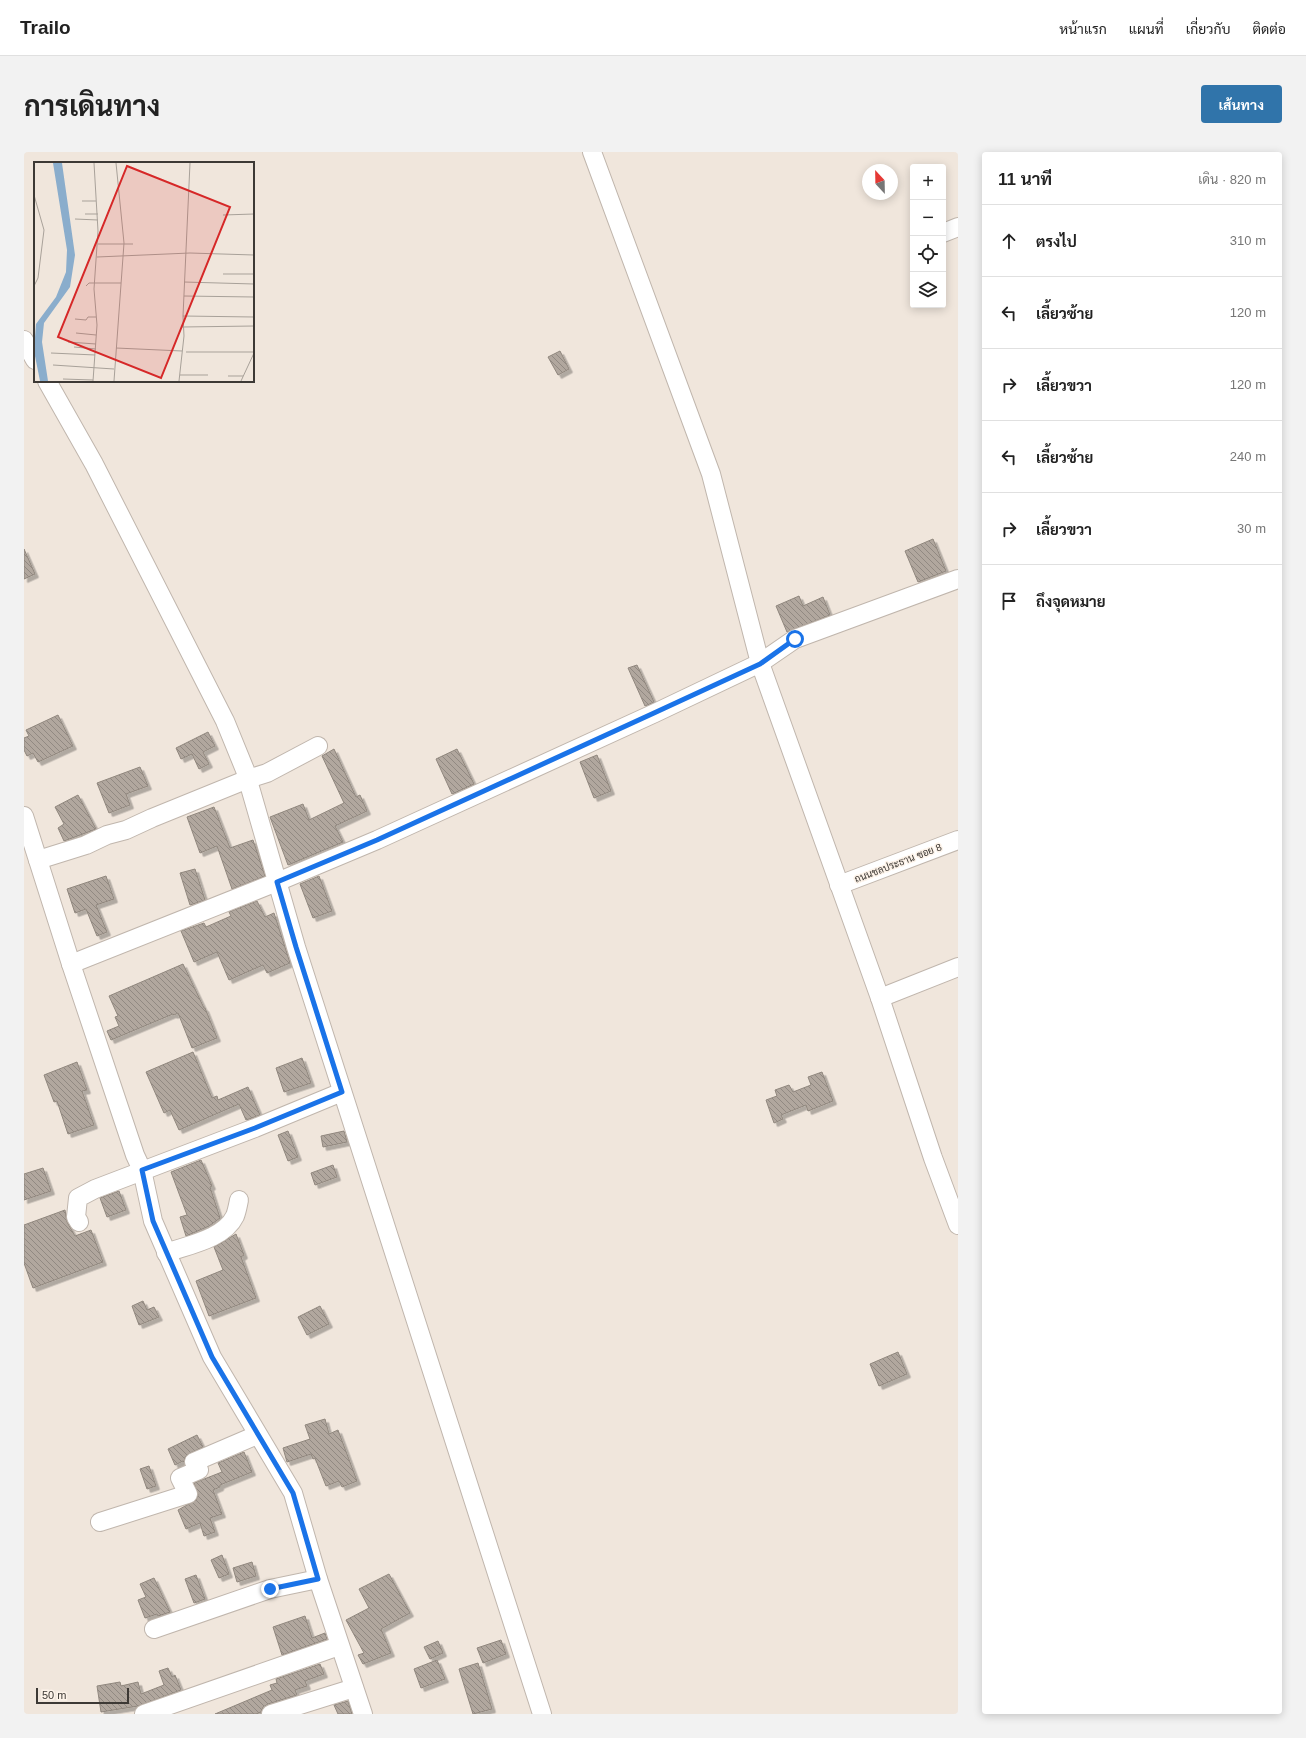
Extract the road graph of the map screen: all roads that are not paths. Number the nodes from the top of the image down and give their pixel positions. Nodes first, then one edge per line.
1 (592, 152) edge
2 (958, 227) edge
3 (946, 232) edge
4 (24, 340) edge
5 (34, 358) edge
6 (48, 382) edge
7 (958, 579) edge
8 (760, 664) junction
9 (318, 746) dead end
10 (248, 779) junction
11 (24, 816) edge
12 (958, 840) edge
13 (38, 860) junction
14 (277, 882) junction
15 (839, 885) junction
16 (71, 964) junction
17 (958, 967) edge
18 (880, 998) junction
19 (342, 1092) junction
20 (142, 1170) junction
21 (239, 1200) dead end
22 (79, 1222) dead end
23 (958, 1225) edge
24 (166, 1253) junction
25 (257, 1435) junction
26 (100, 1522) dead end
27 (318, 1579) junction
28 (154, 1629) dead end
29 (339, 1646) junction
30 (354, 1688) junction
31 (144, 1714) edge
32 (271, 1714) edge
33 (363, 1714) edge
34 (542, 1714) edge

1 - 8 street
2 - 3 street
4 - 5 street
6 - 10 street
7 - 8 street
8 - 14 street
8 - 15 street
9 - 10 street
10 - 13 street
10 - 14 street
11 - 13 street
12 - 15 street, ถนนชลประธาน ซอย 8
13 - 16 street
14 - 16 street
14 - 19 street
15 - 18 street
16 - 20 street
17 - 18 street
18 - 23 street
19 - 20 street
19 - 34 street
20 - 22 street
20 - 24 street
21 - 24 street
24 - 25 street
25 - 26 street
25 - 27 street
27 - 28 street
27 - 29 street
29 - 30 street
29 - 31 street
30 - 32 street
30 - 33 street

